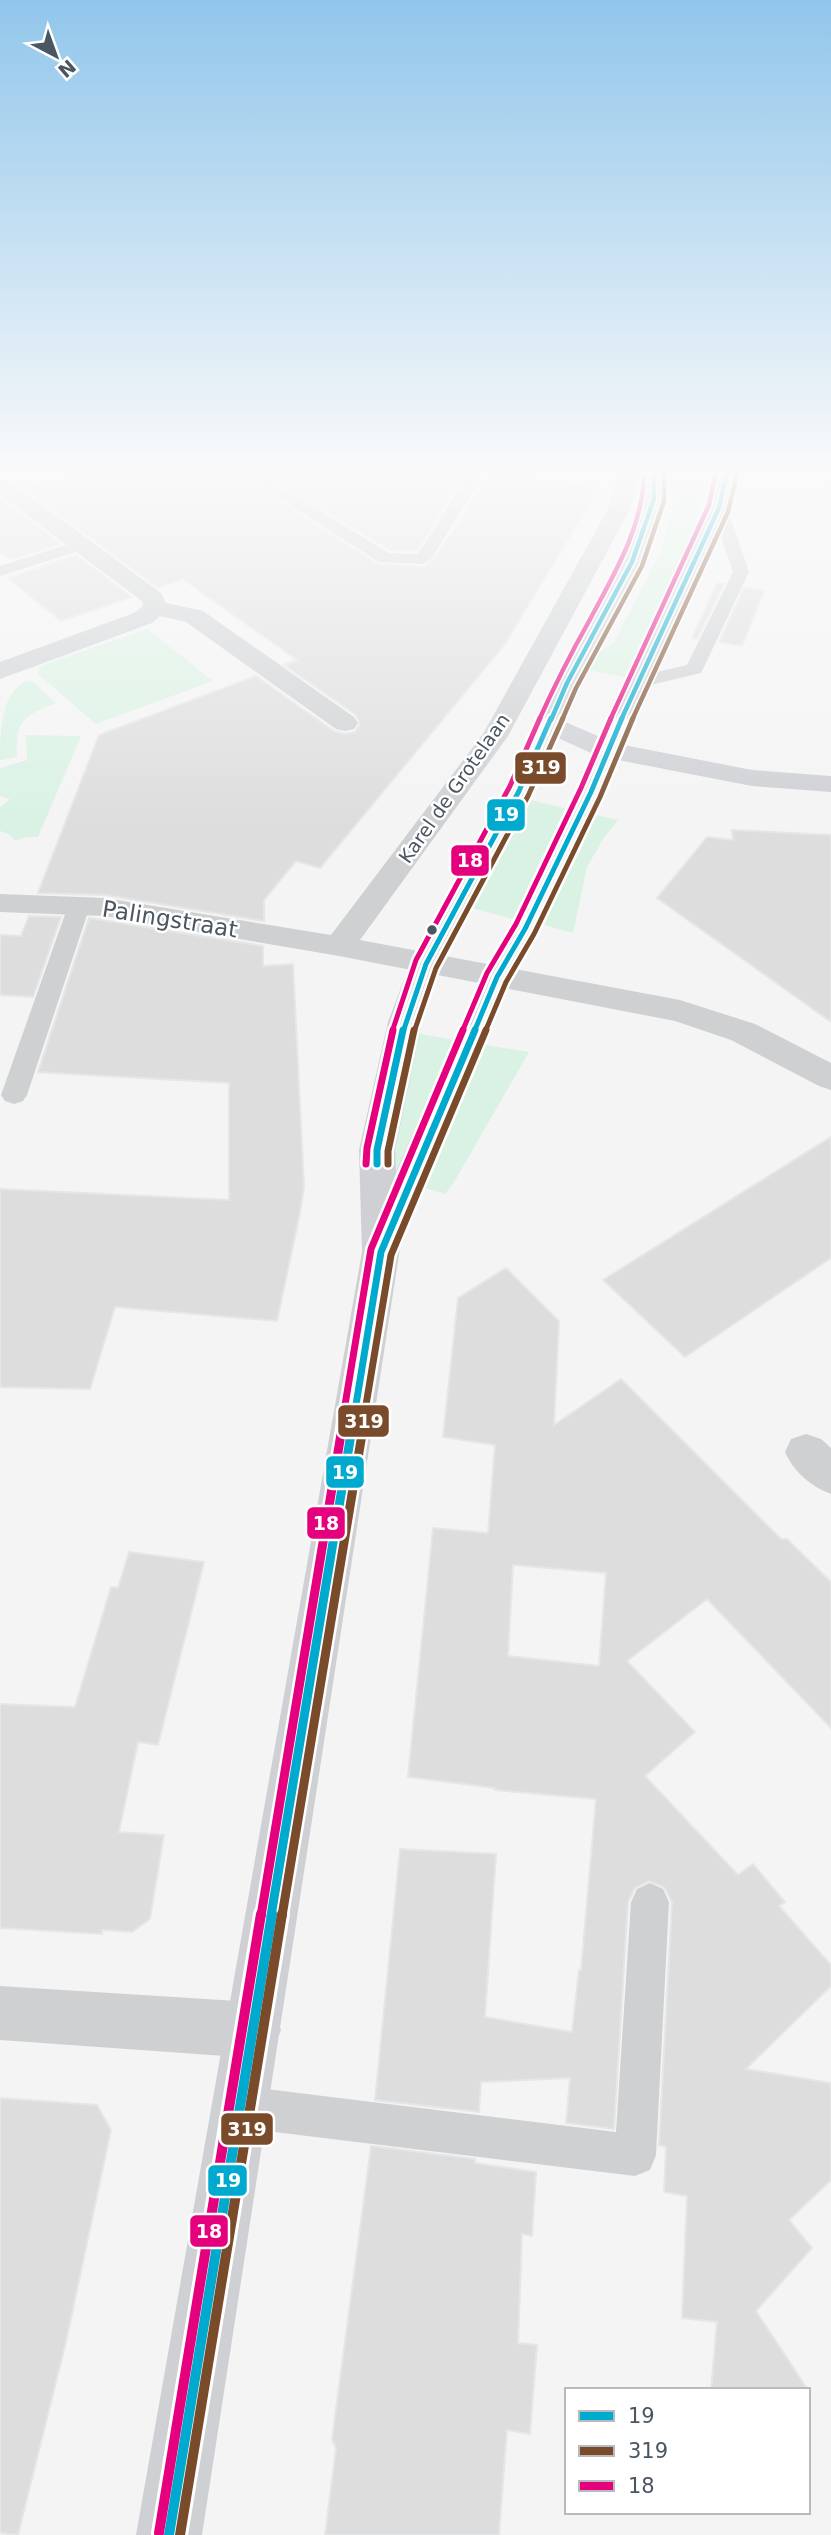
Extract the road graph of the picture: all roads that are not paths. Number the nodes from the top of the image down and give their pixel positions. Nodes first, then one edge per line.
1 (143, 590) edge
2 (575, 590) edge
3 (617, 590) edge
4 (681, 590) edge
5 (733, 590) edge
6 (155, 608) junction
7 (0, 671) edge
8 (638, 682) junction
9 (345, 723) dead end
10 (548, 724) junction
11 (613, 737) junction
12 (829, 784) edge
13 (0, 903) edge
14 (79, 906) junction
15 (339, 946) junction
16 (426, 964) junction
17 (498, 977) junction
18 (831, 1078) edge
19 (14, 1095) dead end
20 (381, 1252) junction
21 (650, 1902) dead end
22 (0, 2013) edge
23 (253, 2030) junction
24 (241, 2107) junction
25 (169, 2535) edge

1 - 6 street
2 - 15 street, Karel de Grotelaan
3 - 10 main road, Karel de Grotelaan
4 - 8 main road
5 - 8 lane
6 - 7 street
6 - 9 street
8 - 11 main road
10 - 11 main road
10 - 16 main road, Karel de Grotelaan
11 - 12 main road
11 - 17 main road
13 - 14 street, Palingstraat
14 - 15 street, Palingstraat
14 - 19 lane
15 - 16 street, Palingstraat
16 - 17 street, Palingstraat
16 - 20 main road, Karel de Grotelaan
17 - 18 street, Palingstraat
17 - 20 main road
20 - 23 main road
21 - 24 lane
22 - 23 street
23 - 24 main road
24 - 25 main road

